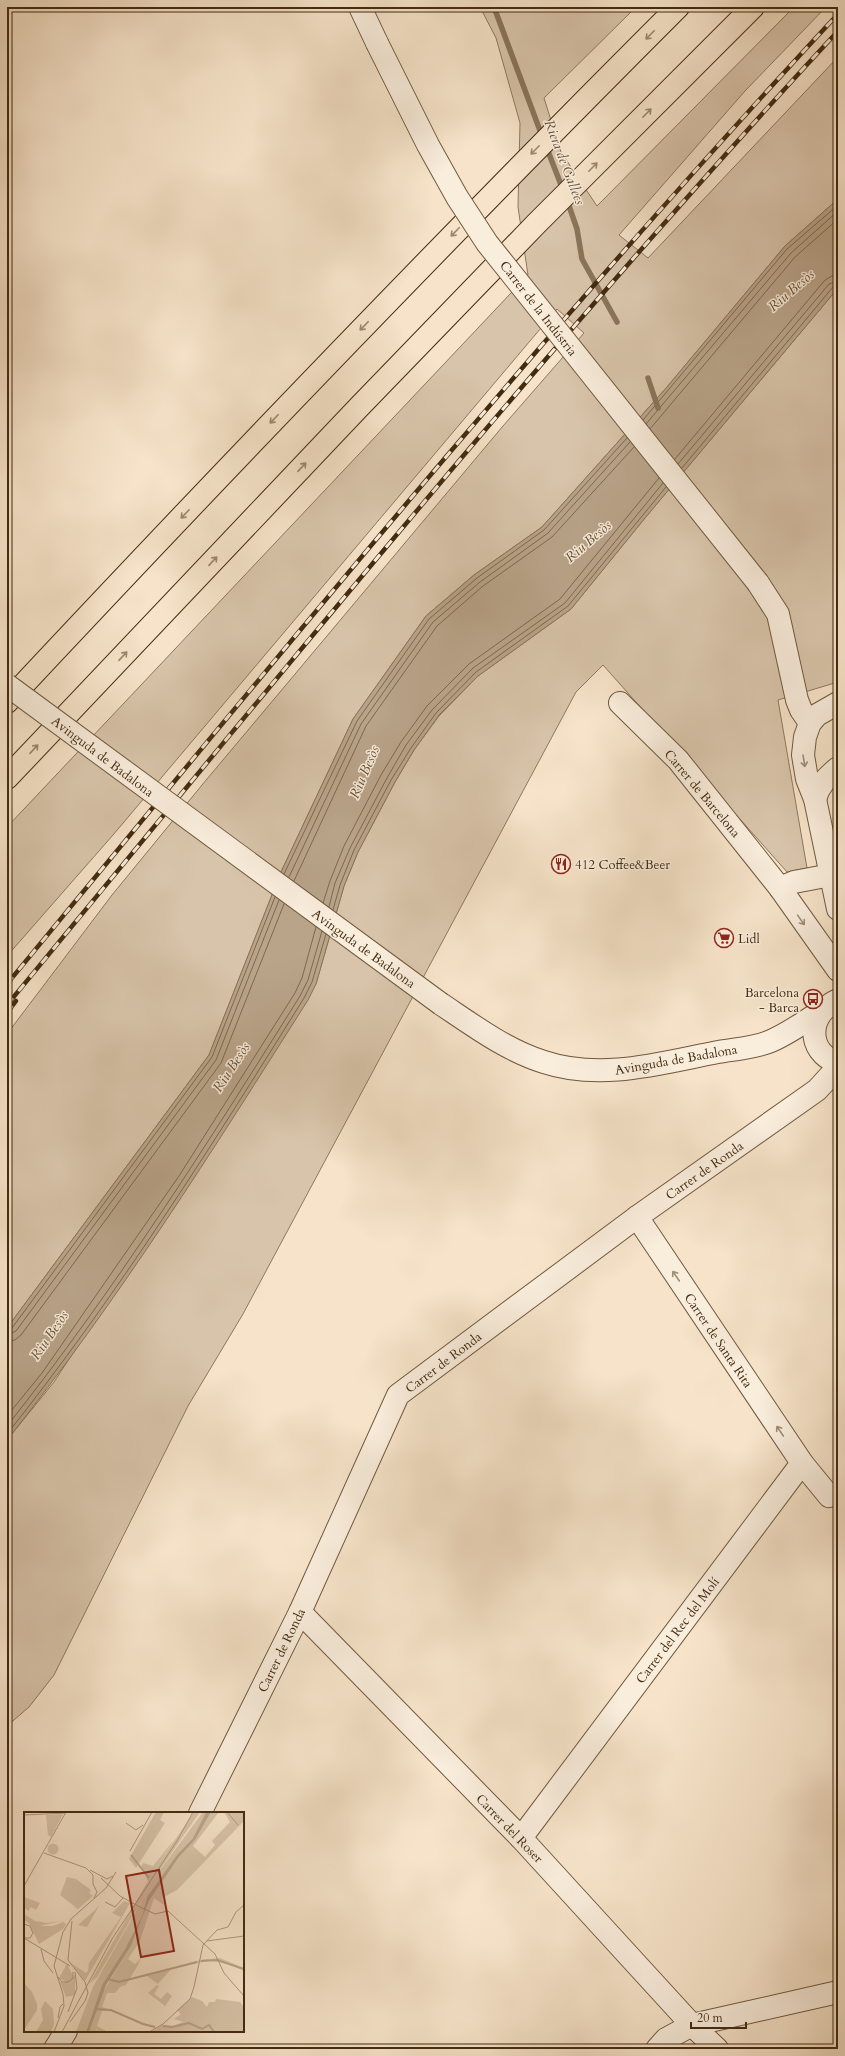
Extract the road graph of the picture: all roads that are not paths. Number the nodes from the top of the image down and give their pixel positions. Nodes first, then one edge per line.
1 (360, 7) edge
2 (678, 7) edge
3 (753, 7) edge
4 (7, 685) edge
5 (7, 702) edge
6 (620, 703) dead end
7 (838, 703) edge
8 (810, 723) junction
9 (838, 768) edge
10 (7, 778) edge
11 (815, 799) junction
12 (831, 875) junction
13 (780, 888) junction
14 (838, 909) edge
15 (838, 970) edge
16 (829, 1005) edge
17 (770, 1042) junction
18 (818, 1048) junction
19 (838, 1063) edge
20 (838, 1067) edge
21 (637, 1217) junction
22 (802, 1463) junction
23 (838, 1493) edge
24 (300, 1612) junction
25 (200, 1812) edge
26 (521, 1838) junction
27 (838, 1992) edge
28 (692, 2025) junction
29 (65, 2032) edge
30 (55, 2049) edge
31 (657, 2049) edge
32 (717, 2049) edge

1 - 8 street, Carrer de la Indústria, bridge
2 -> 5 highway
10 -> 3 highway
4 - 17 street, Avinguda de Badalona, bridge
6 - 13 street, Carrer de Barcelona
7 - 8 street
8 -> 11 street
9 - 11 street
11 - 12 street
12 - 13 street
12 - 14 street
13 -> 15 street, Carrer de Barcelona
16 - 17 street, Avinguda de Badalona
16 - 18 street
17 - 18 street, Avinguda de Badalona
18 - 19 street
20 - 21 street, Carrer de Ronda
22 -> 21 street, Carrer de Santa Rita
21 - 24 street, Carrer de Ronda
22 - 23 street
22 - 26 street, Carrer del Rec del Molí
24 - 25 street, Carrer de Ronda
24 - 26 street, Carrer del Roser
26 - 28 street, Carrer del Roser
27 - 28 street
28 - 31 street
28 - 32 street, Carrer del Roser
29 - 30 street

